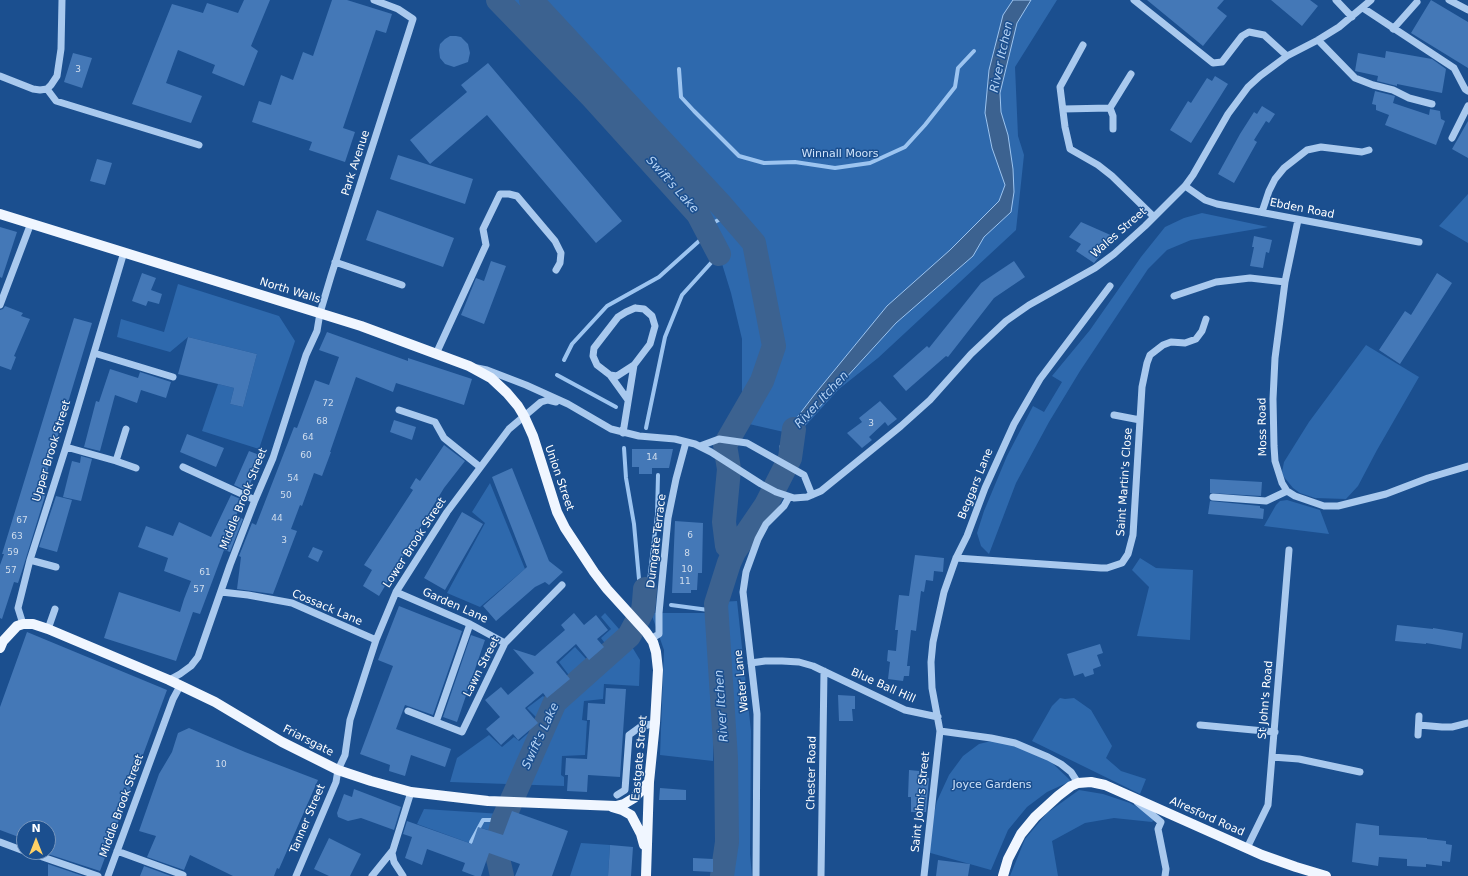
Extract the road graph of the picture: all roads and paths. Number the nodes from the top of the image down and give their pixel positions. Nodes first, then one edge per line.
1 (62, 0) edge
2 (374, 0) edge
3 (1134, 0) edge
4 (1336, 0) edge
5 (1371, 0) edge
6 (1449, 0) edge
7 (1417, 2) dead end
8 (1363, 8) junction
9 (1468, 10) edge
10 (1352, 17) junction
11 (1393, 29) junction
12 (1318, 40) junction
13 (1083, 45) dead end
14 (1287, 56) junction
15 (1131, 74) dead end
16 (0, 76) edge
17 (47, 89) junction
18 (1468, 91) edge
19 (1432, 104) dead end
20 (1468, 106) edge
21 (1110, 108) junction
22 (1063, 110) junction
23 (1113, 129) dead end
24 (1452, 138) dead end
25 (199, 145) dead end
26 (1369, 150) dead end
27 (1185, 186) junction
28 (1262, 212) junction
29 (0, 214) edge
30 (1154, 217) junction
31 (1298, 220) junction
32 (31, 224) junction
33 (1419, 242) dead end
34 (124, 252) junction
35 (335, 262) junction
36 (556, 270) dead end
37 (1285, 282) junction
38 (402, 285) dead end
39 (1110, 286) dead end
40 (1174, 296) dead end
41 (0, 306) edge
42 (320, 313) junction
43 (1206, 319) dead end
44 (94, 353) junction
45 (436, 354) junction
46 (634, 364) junction
47 (469, 366) junction
48 (610, 375) junction
49 (173, 377) dead end
50 (628, 400) junction
51 (568, 404) junction
52 (399, 410) dead end
53 (1114, 415) dead end
54 (524, 416) junction
55 (1140, 420) junction
56 (126, 429) dead end
57 (623, 433) junction
58 (686, 442) junction
59 (700, 446) junction
60 (66, 447) junction
61 (116, 461) junction
62 (1468, 466) edge
63 (183, 467) dead end
64 (136, 468) dead end
65 (480, 468) junction
66 (1288, 491) junction
67 (812, 495) junction
68 (787, 496) junction
69 (1213, 497) dead end
70 (255, 500) junction
71 (1289, 550) dead end
72 (956, 558) junction
73 (30, 560) junction
74 (56, 567) dead end
75 (562, 585) dead end
76 (221, 592) junction
77 (396, 592) junction
78 (55, 609) dead end
79 (23, 624) junction
80 (470, 624) junction
81 (48, 629) junction
82 (376, 640) junction
83 (652, 642) junction
84 (505, 643) junction
85 (0, 648) edge
86 (751, 663) junction
87 (824, 671) junction
88 (168, 680) junction
89 (180, 686) junction
90 (408, 711) dead end
91 (1419, 716) dead end
92 (938, 717) junction
93 (436, 722) junction
94 (655, 723) junction
95 (1468, 723) edge
96 (1200, 725) dead end
97 (1418, 725) junction
98 (940, 731) junction
99 (1275, 732) junction
100 (1418, 736) dead end
101 (1272, 757) junction
102 (338, 770) junction
103 (1360, 772) dead end
104 (649, 782) junction
105 (1078, 783) junction
106 (411, 792) junction
107 (1126, 794) junction
108 (617, 795) dead end
109 (604, 805) junction
110 (0, 842) edge
111 (16, 848) edge
112 (1247, 848) junction
113 (393, 850) junction
114 (117, 851) junction
115 (647, 855) junction
116 (51, 860) edge
117 (399, 872) edge
118 (182, 875) edge
119 (98, 876) edge
120 (108, 876) edge
121 (296, 876) edge
122 (372, 876) edge
123 (403, 876) edge
124 (646, 876) edge
125 (756, 876) edge
126 (821, 876) edge
127 (924, 876) edge
128 (1003, 876) edge
129 (1165, 876) edge
130 (1326, 876) edge

1 - 17 street
2 - 35 street, Park Avenue
3 - 14 street
4 - 10 street
5 - 8 street, Wales Street
6 - 9 street
7 - 11 street
8 - 10 street, Wales Street
8 - 11 street
10 - 12 street, Wales Street
11 - 18 street
12 - 14 street, Wales Street
12 - 19 street
13 - 22 street
14 - 27 street, Wales Street
15 - 21 street
16 - 17 street
17 - 25 street
20 - 24 street
21 - 22 street
21 - 23 street
22 - 30 street
26 - 28 street
27 - 28 street, Ebden Road
27 - 30 street, Wales Street
28 - 31 street, Ebden Road
29 - 32 main road, North Walls
30 - 67 street, Wales Street
31 - 33 street, Ebden Road
31 - 37 street, Moss Road
32 - 34 main road, North Walls
32 - 41 street
34 - 42 main road, North Walls
34 - 44 street, Upper Brook Street
35 - 38 street
35 - 42 street, Park Avenue
36 - 45 street
37 - 40 street
37 - 66 street, Moss Road
39 - 72 street, Beggars Lane
42 - 45 main road, North Walls
42 - 70 street, Middle Brook Street
43 - 55 street, Saint Martin's Close
44 - 49 street
44 - 60 street, Upper Brook Street
45 - 47 main road, North Walls
46 - 48 street
46 - 48 street
46 - 50 street
47 - 51 street, North Walls
47 - 54 main road, Union Street
48 - 50 street
50 - 57 street
51 - 54 street, North Walls
51 - 57 street, North Walls
52 - 65 street
53 - 55 street
54 - 65 street, Lower Brook Street
54 - 83 main road, Union Street
55 - 72 street, Saint Martin's Close
56 - 61 street
57 - 58 street, North Walls
58 - 59 street, North Walls
58 - 83 street, Durngate Terrace
59 - 67 street
59 - 68 street, North Walls
60 - 61 street
60 - 73 street, Upper Brook Street
61 - 64 street
62 - 66 street
63 - 70 street
65 - 77 street, Lower Brook Street
66 - 69 street
67 - 68 street
68 - 86 street, Water Lane
70 - 76 street, Middle Brook Street
71 - 99 street, St John's Road
72 - 92 street, Beggars Lane
73 - 74 street
73 - 79 street, Upper Brook Street
75 - 84 street, Lawn Street
76 - 82 street, Cossack Lane
76 - 88 street, Middle Brook Street
77 - 80 street, Garden Lane
77 - 82 street, Lower Brook Street
78 - 81 street
79 - 81 main road, Friarsgate
79 - 85 main road
80 - 84 street, Garden Lane
80 - 93 street
81 - 88 main road, Friarsgate
82 - 102 street, Lower Brook Street
83 - 94 main road, Eastgate Street
84 - 93 street, Lawn Street
86 - 87 street, Blue Ball Hill
86 - 125 street, Water Lane
87 - 92 street, Blue Ball Hill
87 - 126 street, Chester Road
88 - 89 main road, Friarsgate
89 - 102 main road, Friarsgate
89 - 114 street, Middle Brook Street
90 - 93 street
91 - 97 street
92 - 98 street
94 - 104 main road, Eastgate Street
94 - 108 street
95 - 97 street
96 - 99 street
97 - 100 street
98 - 105 street
98 - 127 street, Saint John's Street
99 - 101 street, St John's Road
101 - 103 street
101 - 112 street, St John's Road
102 - 106 main road, Friarsgate
102 - 121 street, Tanner Street
104 - 109 main road, Friarsgate
104 - 115 main road, Eastgate Street
105 - 107 main road, Alresford Road
105 - 128 main road
106 - 109 main road, Friarsgate
106 - 113 street
107 - 112 main road, Alresford Road
107 - 129 street
109 - 115 main road, Friarsgate
110 - 111 street
112 - 130 main road, Alresford Road
113 - 117 street
113 - 122 street
114 - 118 street
114 - 120 street, Middle Brook Street
115 - 124 main road, Eastgate Street
116 - 119 street
117 - 123 street

